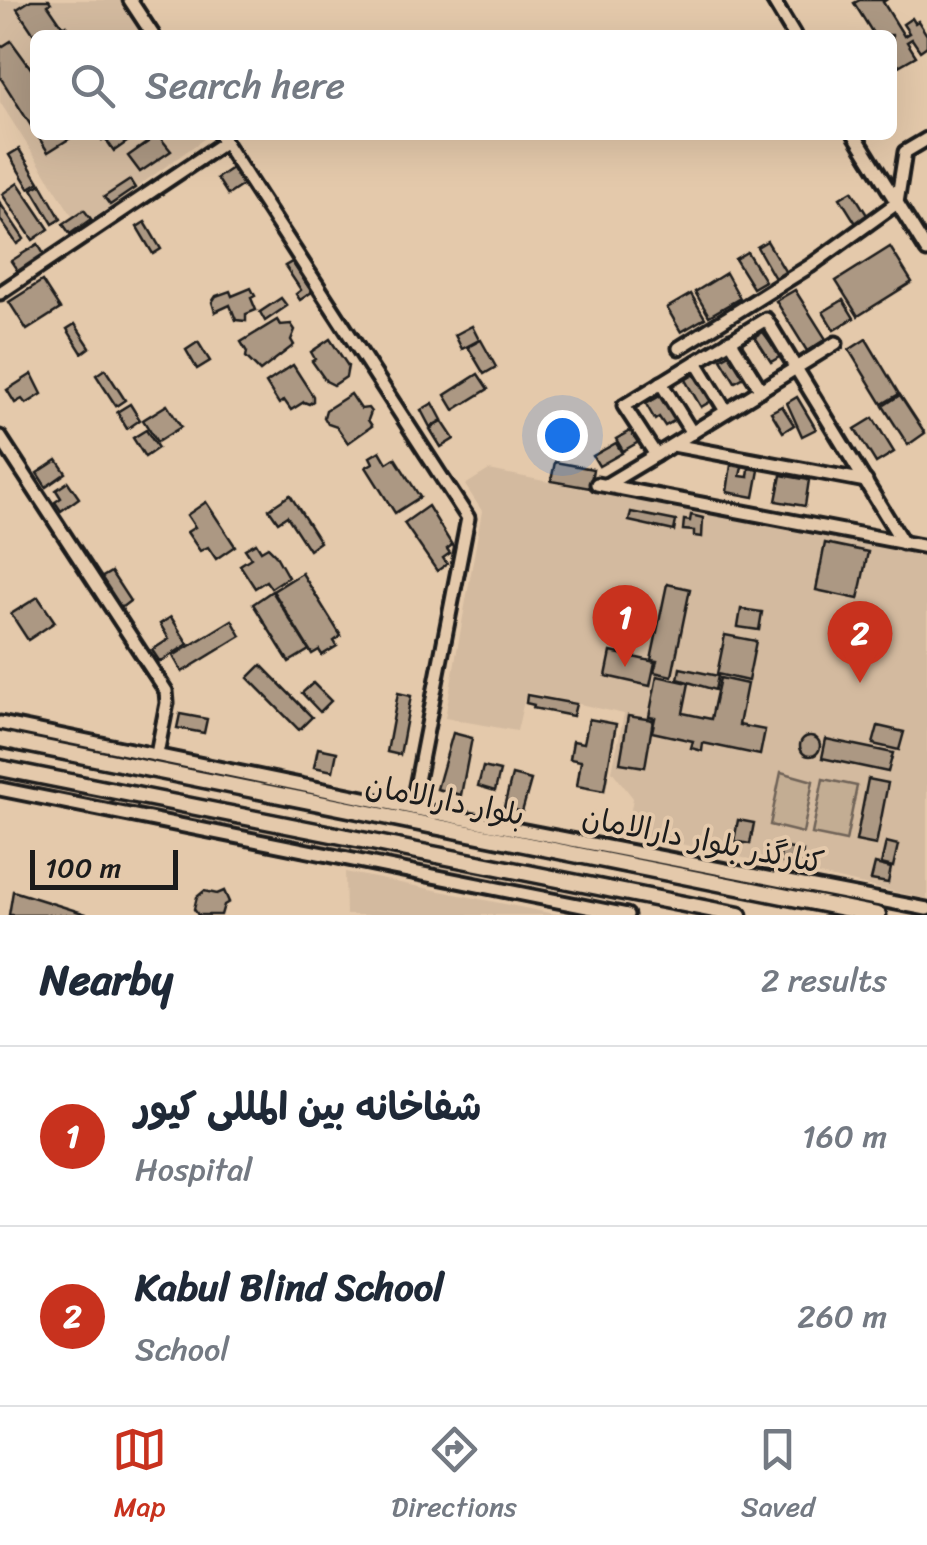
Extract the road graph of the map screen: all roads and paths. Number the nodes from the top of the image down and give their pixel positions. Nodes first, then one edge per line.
1 (130, 0) edge
2 (773, 0) edge
3 (151, 30) edge
4 (791, 30) edge
5 (927, 139) edge
6 (219, 140) edge
7 (223, 140) edge
8 (858, 140) edge
9 (897, 203) junction
10 (927, 251) edge
11 (0, 293) edge
12 (730, 340) junction
13 (836, 343) dead end
14 (679, 348) dead end
15 (696, 362) junction
16 (796, 368) junction
17 (661, 383) junction
18 (761, 390) junction
19 (726, 412) junction
20 (692, 433) junction
21 (0, 437) edge
22 (673, 444) junction
23 (656, 455) junction
24 (866, 481) junction
25 (903, 543) junction
26 (927, 548) edge
27 (0, 722) edge
28 (0, 739) edge
29 (157, 754) junction
30 (0, 768) edge
31 (0, 789) edge
32 (410, 814) junction
33 (411, 851) junction
34 (424, 874) junction
35 (927, 909) edge
36 (627, 915) edge
37 (739, 915) edge
38 (878, 915) edge

1 - 3 street
2 - 4 street
5 - 9 street
6 - 11 street
7 - 32 street
8 - 9 street
9 - 10 street
9 - 14 street
12 - 15 street
12 - 16 street
12 - 18 street
13 - 16 street
15 - 17 street
15 - 19 street
16 - 18 street
16 - 24 street
17 - 20 street
17 - 23 street
18 - 19 street
19 - 20 street
20 - 22 street
21 - 29 street
22 - 23 street
22 - 24 street
23 - 25 street
24 - 25 street
25 - 26 street
27 - 29 street, کنارگذر بلوار دارالامان
28 - 32 main road, بلوار دارالامان
29 - 32 street, کنارگذر بلوار دارالامان
30 - 33 main road, بلوار دارالامان
31 - 34 street
32 - 33 main road
32 - 35 street, کنارگذر بلوار دارالامان
32 - 38 main road, بلوار دارالامان
33 - 34 street
33 - 37 main road, بلوار دارالامان
34 - 36 street

